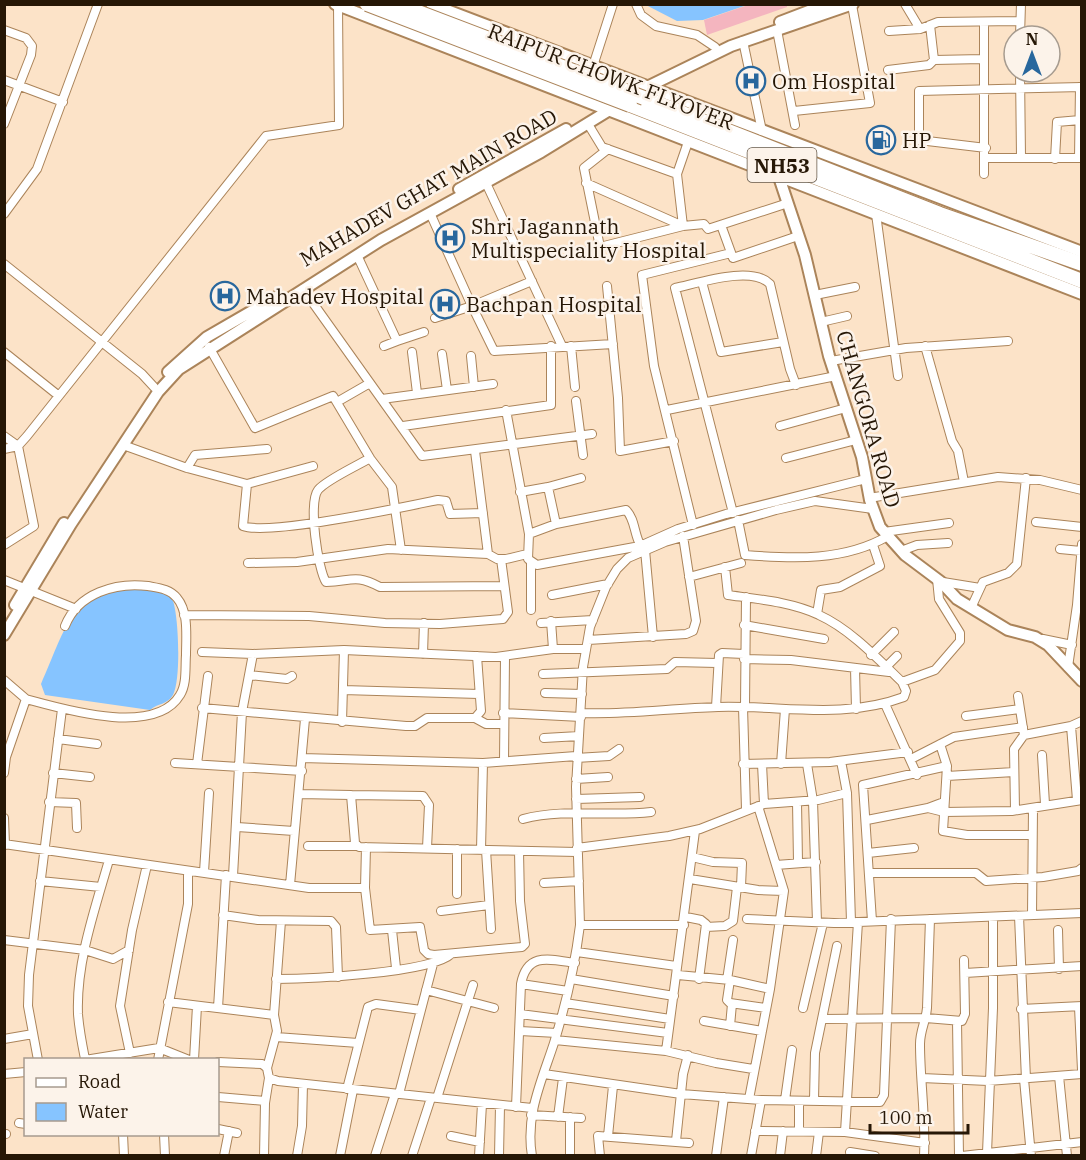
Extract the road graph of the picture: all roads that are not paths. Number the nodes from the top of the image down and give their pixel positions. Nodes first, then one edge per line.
1 (98, 4) edge
2 (367, 4) edge
3 (397, 4) edge
4 (431, 4) edge
5 (613, 4) edge
6 (636, 4) edge
7 (827, 4) edge
8 (905, 4) edge
9 (1021, 4) edge
10 (337, 5) edge
11 (853, 5) edge
12 (797, 14) edge
13 (1020, 21) joint
14 (984, 22) junction
15 (930, 25) junction
16 (920, 29) junction
17 (4, 30) edge
18 (777, 30) junction
19 (890, 31) dead end
20 (743, 41) junction
21 (715, 47) junction
22 (983, 59) junction
23 (934, 60) junction
24 (593, 66) junction
25 (888, 70) dead end
26 (4, 80) edge
27 (1021, 84) edge
28 (643, 85) junction
29 (20, 86) junction
30 (1081, 87) edge
31 (985, 90) junction
32 (1021, 90) junction
33 (63, 102) junction
34 (605, 109) junction
35 (794, 111) junction
36 (1080, 120) junction
37 (4, 123) edge
38 (588, 124) junction
39 (795, 125) dead end
40 (762, 130) junction
41 (688, 142) junction
42 (986, 148) junction
43 (608, 149) junction
44 (985, 158) junction
45 (1022, 158) junction
46 (1080, 158) edge
47 (1055, 159) junction
48 (676, 174) junction
49 (984, 174) dead end
50 (779, 177) junction
51 (486, 183) junction
52 (586, 183) junction
53 (788, 203) junction
54 (430, 213) junction
55 (4, 214) edge
56 (876, 214) junction
57 (937, 219) junction
58 (721, 225) junction
59 (683, 226) junction
60 (798, 236) junction
61 (1025, 238) junction
62 (1082, 252) edge
63 (731, 253) junction
64 (357, 255) junction
65 (1005, 258) junction
66 (4, 264) edge
67 (1082, 264) edge
68 (532, 281) junction
69 (1082, 281) edge
70 (702, 282) junction
71 (607, 286) dead end
72 (855, 286) dead end
73 (303, 289) junction
74 (1082, 294) edge
75 (815, 295) junction
76 (472, 306) junction
77 (847, 316) dead end
78 (435, 318) dead end
79 (821, 322) junction
80 (424, 332) dead end
81 (397, 341) junction
82 (1008, 341) dead end
83 (103, 342) junction
84 (783, 342) junction
85 (613, 344) junction
86 (384, 346) dead end
87 (551, 346) junction
88 (566, 346) junction
89 (925, 346) junction
90 (210, 347) junction
91 (893, 350) junction
92 (4, 352) edge
93 (412, 352) dead end
94 (442, 354) dead end
95 (471, 356) dead end
96 (831, 361) junction
97 (898, 375) dead end
98 (836, 376) junction
99 (370, 383) junction
100 (493, 384) dead end
101 (796, 385) junction
102 (154, 387) junction
103 (474, 387) junction
104 (575, 387) dead end
105 (447, 390) junction
106 (417, 393) junction
107 (59, 396) junction
108 (382, 399) junction
109 (576, 401) dead end
110 (337, 402) junction
111 (706, 402) junction
112 (846, 408) junction
113 (506, 410) junction
114 (667, 410) junction
115 (403, 426) junction
116 (780, 426) dead end
117 (592, 434) dead end
118 (4, 435) edge
119 (580, 435) junction
120 (856, 440) junction
121 (674, 441) junction
122 (123, 445) junction
123 (511, 445) junction
124 (18, 446) junction
125 (267, 448) dead end
126 (4, 449) edge
127 (475, 451) junction
128 (583, 455) dead end
129 (369, 457) junction
130 (786, 458) dead end
131 (313, 466) dead end
132 (187, 468) junction
133 (580, 478) dead end
134 (1026, 478) junction
135 (866, 479) junction
136 (964, 482) junction
137 (247, 484) junction
138 (548, 487) junction
139 (1082, 490) edge
140 (520, 492) junction
141 (871, 504) junction
142 (397, 508) junction
143 (483, 513) junction
144 (733, 513) junction
145 (738, 520) junction
146 (314, 522) junction
147 (1036, 522) dead end
148 (949, 523) dead end
149 (556, 524) junction
150 (693, 525) junction
151 (1082, 527) edge
152 (529, 534) junction
153 (886, 534) junction
154 (683, 536) junction
155 (948, 543) dead end
156 (4, 544) edge
157 (1082, 544) edge
158 (873, 545) junction
159 (642, 548) junction
160 (1060, 549) dead end
161 (401, 550) junction
162 (901, 551) junction
163 (1081, 551) edge
164 (488, 554) junction
165 (527, 554) junction
166 (320, 559) junction
167 (501, 559) junction
168 (248, 563) dead end
169 (531, 563) junction
170 (741, 563) dead end
171 (725, 567) junction
172 (689, 578) junction
173 (4, 580) edge
174 (939, 581) junction
175 (608, 584) junction
176 (504, 585) junction
177 (29, 588) junction
178 (980, 588) junction
179 (552, 595) dead end
180 (746, 597) junction
181 (971, 608) junction
182 (76, 609) junction
183 (531, 610) dead end
184 (817, 614) junction
185 (184, 615) junction
186 (593, 620) junction
187 (551, 621) junction
188 (4, 623) edge
189 (424, 623) junction
190 (541, 623) dead end
191 (744, 625) junction
192 (65, 626) dead end
193 (894, 633) dead end
194 (4, 635) edge
195 (653, 637) junction
196 (1035, 637) junction
197 (824, 639) dead end
198 (588, 640) junction
199 (1071, 645) junction
200 (553, 649) junction
201 (344, 650) junction
202 (586, 650) junction
203 (202, 652) dead end
204 (253, 654) junction
205 (423, 654) junction
206 (871, 655) junction
207 (477, 656) junction
208 (744, 656) junction
209 (897, 656) dead end
210 (505, 657) junction
211 (717, 663) junction
212 (1068, 667) junction
213 (855, 668) junction
214 (887, 670) junction
215 (543, 674) dead end
216 (583, 674) junction
217 (249, 675) junction
218 (208, 676) dead end
219 (292, 676) dead end
220 (4, 680) edge
221 (1082, 681) edge
222 (902, 682) junction
223 (343, 690) junction
224 (545, 693) dead end
225 (480, 694) junction
226 (582, 694) junction
227 (1018, 696) dead end
228 (26, 699) junction
229 (885, 704) junction
230 (716, 707) junction
231 (744, 707) junction
232 (202, 708) junction
233 (62, 709) junction
234 (856, 709) junction
235 (1020, 709) junction
236 (785, 710) junction
237 (242, 712) junction
238 (503, 713) junction
239 (580, 715) junction
240 (966, 716) dead end
241 (475, 718) junction
242 (305, 719) junction
243 (1082, 721) edge
244 (342, 722) junction
245 (503, 724) junction
246 (1071, 726) junction
247 (1024, 731) junction
248 (579, 736) junction
249 (544, 738) dead end
250 (58, 739) junction
251 (97, 744) dead end
252 (940, 744) junction
253 (619, 749) dead end
254 (1042, 755) dead end
255 (909, 756) junction
256 (576, 757) junction
257 (303, 758) junction
258 (504, 761) junction
259 (841, 761) junction
260 (175, 763) dead end
261 (483, 763) junction
262 (197, 764) junction
263 (743, 764) junction
264 (762, 764) junction
265 (780, 764) junction
266 (807, 764) junction
267 (238, 766) junction
268 (947, 766) junction
269 (302, 771) junction
270 (1014, 772) junction
271 (4, 773) edge
272 (53, 773) junction
273 (917, 775) junction
274 (947, 776) junction
275 (90, 777) dead end
276 (608, 777) dead end
277 (576, 778) junction
278 (208, 793) dead end
279 (847, 793) junction
280 (299, 794) junction
281 (351, 795) junction
282 (640, 797) dead end
283 (576, 799) junction
284 (1079, 800) edge
285 (813, 801) junction
286 (49, 802) junction
287 (797, 802) junction
288 (944, 802) junction
289 (1045, 804) junction
290 (761, 805) junction
291 (928, 808) junction
292 (747, 809) junction
293 (1033, 809) junction
294 (1015, 810) junction
295 (651, 812) dead end
296 (944, 812) junction
297 (576, 813) junction
298 (4, 818) edge
299 (523, 819) dead end
300 (867, 820) junction
301 (237, 827) junction
302 (77, 828) dead end
303 (294, 831) junction
304 (695, 831) junction
305 (1031, 835) junction
306 (5, 844) edge
307 (308, 846) dead end
308 (361, 847) junction
309 (427, 848) junction
310 (914, 848) dead end
311 (44, 849) junction
312 (457, 849) junction
313 (483, 850) junction
314 (519, 850) junction
315 (577, 850) junction
316 (868, 853) junction
317 (692, 857) junction
318 (109, 860) junction
319 (798, 862) junction
320 (816, 862) junction
321 (147, 865) junction
322 (776, 865) junction
323 (1082, 868) edge
324 (189, 871) junction
325 (204, 872) junction
326 (870, 873) junction
327 (229, 875) junction
328 (1031, 877) junction
329 (690, 879) junction
330 (40, 881) junction
331 (579, 881) junction
332 (544, 883) dead end
333 (290, 885) junction
334 (101, 887) junction
335 (739, 887) junction
336 (365, 888) junction
337 (784, 891) junction
338 (457, 894) dead end
339 (489, 905) junction
340 (441, 911) dead end
341 (1082, 912) edge
342 (223, 915) junction
343 (1019, 915) junction
344 (1032, 915) junction
345 (993, 917) junction
346 (930, 918) junction
347 (747, 919) dead end
348 (891, 919) junction
349 (281, 921) junction
350 (685, 921) junction
351 (779, 921) junction
352 (872, 921) junction
353 (820, 922) junction
354 (855, 922) junction
355 (580, 925) junction
356 (706, 927) junction
357 (491, 928) dead end
358 (392, 930) junction
359 (1058, 930) dead end
360 (4, 940) edge
361 (733, 940) dead end
362 (34, 942) junction
363 (837, 946) dead end
364 (85, 950) junction
365 (129, 950) junction
366 (577, 952) junction
367 (451, 954) junction
368 (964, 960) dead end
369 (575, 963) junction
370 (433, 964) junction
371 (676, 966) junction
372 (1082, 966) edge
373 (396, 968) junction
374 (1059, 969) junction
375 (1020, 970) junction
376 (965, 973) junction
377 (992, 973) junction
378 (678, 975) junction
379 (338, 977) junction
380 (276, 978) junction
381 (699, 978) junction
382 (571, 979) junction
383 (728, 980) junction
384 (521, 984) junction
385 (473, 985) dead end
386 (770, 988) junction
387 (426, 990) junction
388 (568, 991) junction
389 (674, 996) junction
390 (168, 1002) junction
391 (467, 1002) junction
392 (564, 1002) junction
393 (732, 1004) junction
394 (197, 1006) junction
395 (1080, 1007) edge
396 (218, 1008) junction
397 (494, 1008) dead end
398 (766, 1008) junction
399 (803, 1008) dead end
400 (1021, 1009) junction
401 (421, 1010) junction
402 (520, 1014) junction
403 (274, 1015) junction
404 (561, 1018) junction
405 (852, 1018) junction
406 (886, 1018) junction
407 (926, 1018) junction
408 (670, 1019) junction
409 (822, 1019) junction
410 (704, 1021) dead end
411 (957, 1021) junction
412 (730, 1026) junction
413 (520, 1031) junction
414 (762, 1032) junction
415 (668, 1033) junction
416 (33, 1034) junction
417 (276, 1037) junction
418 (556, 1037) junction
419 (4, 1039) edge
420 (358, 1043) junction
421 (159, 1048) junction
422 (792, 1050) dead end
423 (666, 1051) junction
424 (129, 1053) junction
425 (688, 1055) junction
426 (116, 1057) edge
427 (38, 1058) edge
428 (85, 1058) edge
429 (100, 1058) edge
430 (158, 1058) edge
431 (186, 1058) edge
432 (194, 1058) edge
433 (219, 1062) edge
434 (267, 1068) junction
435 (753, 1069) junction
436 (1082, 1070) edge
437 (24, 1072) edge
438 (4, 1074) edge
439 (544, 1074) junction
440 (1082, 1074) edge
441 (1059, 1076) junction
442 (269, 1078) junction
443 (563, 1078) junction
444 (922, 1078) junction
445 (1025, 1079) junction
446 (957, 1080) junction
447 (991, 1081) junction
448 (303, 1084) junction
449 (613, 1086) junction
450 (350, 1089) junction
451 (397, 1094) junction
452 (681, 1094) junction
453 (219, 1097) edge
454 (724, 1097) junction
455 (434, 1098) junction
456 (749, 1099) junction
457 (761, 1100) junction
458 (785, 1100) junction
459 (814, 1100) junction
460 (265, 1101) junction
461 (799, 1101) junction
462 (847, 1101) junction
463 (482, 1104) junction
464 (501, 1106) junction
465 (516, 1107) junction
466 (532, 1112) junction
467 (558, 1117) junction
468 (570, 1118) junction
469 (581, 1118) dead end
470 (219, 1129) edge
471 (755, 1131) junction
472 (783, 1131) junction
473 (799, 1131) junction
474 (819, 1132) junction
475 (849, 1132) junction
476 (123, 1136) edge
477 (164, 1136) edge
478 (451, 1136) dead end
479 (608, 1136) junction
480 (480, 1142) junction
481 (676, 1142) junction
482 (1082, 1142) edge
483 (689, 1143) dead end
484 (924, 1143) junction
485 (1065, 1144) junction
486 (1030, 1152) edge
487 (987, 1153) junction
488 (849, 1154) edge
489 (124, 1155) edge
490 (165, 1155) edge
491 (224, 1155) edge
492 (264, 1155) edge
493 (297, 1155) edge
494 (340, 1155) edge
495 (375, 1155) edge
496 (412, 1155) edge
497 (478, 1155) edge
498 (499, 1155) edge
499 (532, 1155) edge
500 (570, 1155) edge
501 (600, 1155) edge
502 (716, 1155) edge
503 (751, 1155) edge
504 (780, 1155) edge
505 (816, 1155) edge
506 (875, 1155) edge
507 (924, 1155) edge
508 (961, 1155) edge
509 (1067, 1155) edge

1 - 33 street
2 - 57 highway, RAIPUR CHOWK FLYOVER / NH53, bridge
3 - 57 highway, RAIPUR CHOWK FLYOVER / NH53, bridge
4 - 24 street
5 - 24 street
6 - 21 street
7 - 12 street, MAHADEV GHAT MAIN ROAD
8 - 16 street
9 - 13 street
10 - 34 street
10 - 83 street
11 - 12 street
11 - 35 street
12 - 18 street
12 - 21 street, MAHADEV GHAT MAIN ROAD
13 - 14 street
14 - 15 street
14 - 22 street
15 - 16 street
15 - 23 street
16 - 19 street
17 - 29 street
18 - 20 street
18 - 35 street
20 - 28 street
20 - 40 street
21 - 28 street, MAHADEV GHAT MAIN ROAD
22 - 23 street
22 - 31 street
23 - 25 street
24 - 28 street
26 - 29 street
27 - 32 street
28 - 34 street, MAHADEV GHAT MAIN ROAD
28 - 40 street
29 - 33 street
29 - 37 street
30 - 32 street
30 - 36 street
31 - 32 street
31 - 42 street
31 - 42 street
32 - 45 street
33 - 55 street
34 - 38 street
34 - 41 street
34 - 102 street, MAHADEV GHAT MAIN ROAD
35 - 39 street
36 - 46 street
36 - 47 street
38 - 43 street
38 - 51 street
40 - 61 street
41 - 48 street
41 - 50 street
42 - 44 street
43 - 48 street
43 - 52 street
44 - 45 street
44 - 49 street
45 - 47 street
46 - 47 street
48 - 59 street
50 - 53 street, CHANGORA ROAD
50 - 56 street
51 - 54 street
51 - 68 street
52 - 59 street
52 - 59 street
53 - 58 street
53 - 60 street, CHANGORA ROAD
54 - 64 street
54 - 76 street
56 - 65 street
56 - 91 street
57 - 61 highway, RAIPUR CHOWK FLYOVER / NH53
57 - 65 highway, RAIPUR CHOWK FLYOVER / NH53
58 - 59 street
58 - 63 street
60 - 63 street
60 - 75 street, CHANGORA ROAD
61 - 62 street
61 - 67 highway, NH53
63 - 114 street
64 - 73 street
64 - 81 street
65 - 69 highway, NH53
65 - 74 street
66 - 83 street
68 - 76 street
68 - 88 street
70 - 84 street
70 - 84 street
70 - 111 street
71 - 85 street
72 - 75 street
73 - 90 street
73 - 99 street
75 - 79 street, CHANGORA ROAD
76 - 78 street
76 - 87 street
77 - 79 street
79 - 96 street, CHANGORA ROAD
80 - 81 street
81 - 86 street
82 - 89 street
83 - 102 street
83 - 107 street
84 - 101 street
85 - 88 street
85 - 121 street
87 - 88 street
87 - 113 street
88 - 104 street
89 - 91 street
89 - 136 street
90 - 110 street
90 - 122 street
91 - 96 street
91 - 97 street
92 - 107 street
93 - 106 street
94 - 105 street
95 - 103 street
96 - 98 street, CHANGORA ROAD
98 - 101 street
98 - 112 street, CHANGORA ROAD
99 - 108 street
99 - 110 street
100 - 103 street
101 - 111 street
102 - 177 street, MAHADEV GHAT MAIN ROAD
103 - 105 street
105 - 106 street
106 - 108 street
107 - 124 street
108 - 115 street
109 - 119 street
110 - 129 street
111 - 114 street
111 - 144 street
112 - 116 street
112 - 120 street, CHANGORA ROAD
113 - 115 street
113 - 123 street
114 - 121 street
115 - 127 street
117 - 119 street
118 - 124 street
119 - 123 street
119 - 128 street
120 - 130 street
120 - 135 street, CHANGORA ROAD
121 - 150 street
122 - 132 street
122 - 177 street
123 - 127 street
123 - 140 street
124 - 126 street
124 - 156 street
125 - 132 street
127 - 143 street
129 - 142 street
129 - 146 street
131 - 137 street
132 - 137 street
133 - 138 street
134 - 136 street
134 - 139 street
134 - 178 street
135 - 141 street, CHANGORA ROAD
135 - 144 street
136 - 141 street
137 - 146 street
138 - 140 street
138 - 149 street
140 - 152 street
141 - 145 street
141 - 153 street, CHANGORA ROAD
142 - 143 street
142 - 146 street
142 - 161 street
143 - 164 street
144 - 150 street
145 - 154 street
145 - 158 street
146 - 166 street
147 - 151 street
148 - 153 street
149 - 152 street
149 - 159 street
150 - 159 street
152 - 165 street
153 - 158 street
153 - 162 street, CHANGORA ROAD
154 - 159 street
154 - 172 street
155 - 162 street
157 - 163 street
158 - 184 street
159 - 169 street
159 - 175 street
159 - 195 street
160 - 163 street
161 - 164 street
161 - 166 street
162 - 174 street, CHANGORA ROAD
163 - 199 street
164 - 167 street
165 - 167 street
165 - 169 street
166 - 168 street
166 - 176 street
167 - 176 street
169 - 183 street
170 - 171 street
171 - 172 street
171 - 180 street
172 - 195 street
173 - 177 street
174 - 178 street
174 - 181 street, CHANGORA ROAD
174 - 222 street
175 - 179 street
175 - 186 street
176 - 189 street
177 - 182 street
177 - 188 street, MAHADEV GHAT MAIN ROAD
177 - 194 street
178 - 181 street
180 - 184 street
180 - 191 street
181 - 196 street, CHANGORA ROAD
182 - 185 street
182 - 192 street
184 - 206 street
185 - 189 street
185 - 233 street
186 - 187 street
186 - 198 street
187 - 190 street
187 - 200 street
189 - 205 street
191 - 197 street
191 - 208 street
193 - 206 street
195 - 198 street
196 - 199 street
196 - 212 street, CHANGORA ROAD
198 - 202 street
199 - 212 street
200 - 202 street
200 - 210 street
201 - 204 street
201 - 205 street
201 - 223 street
202 - 216 street
203 - 204 street
204 - 217 street
205 - 207 street
206 - 214 street
207 - 210 street
207 - 225 street
208 - 211 street
208 - 213 street
208 - 231 street
209 - 214 street
210 - 238 street
211 - 216 street
211 - 230 street
212 - 221 street, CHANGORA ROAD
213 - 214 street
213 - 234 street
214 - 222 street
215 - 216 street
216 - 226 street
217 - 219 street
217 - 237 street
218 - 232 street
220 - 228 street
222 - 229 street
223 - 225 street
223 - 244 street
224 - 226 street
225 - 241 street
226 - 239 street
227 - 235 street
228 - 233 street
228 - 271 street
229 - 234 street
229 - 255 street
230 - 231 street
230 - 239 street
231 - 236 street
231 - 263 street
232 - 237 street
232 - 262 street
233 - 250 street
234 - 236 street
235 - 240 street
235 - 247 street
236 - 265 street
237 - 242 street
237 - 267 street
238 - 239 street
238 - 245 street
239 - 248 street
241 - 244 street
241 - 245 street
242 - 244 street
242 - 257 street
243 - 246 street
245 - 258 street
246 - 247 street
246 - 284 street
247 - 252 street
247 - 270 street
248 - 249 street
248 - 256 street
250 - 251 street
250 - 272 street
252 - 255 street
252 - 268 street
253 - 256 street
254 - 289 street
255 - 259 street
255 - 273 street
256 - 258 street
256 - 277 street
257 - 261 street
257 - 269 street
258 - 261 street
259 - 266 street
259 - 279 street
260 - 262 street
261 - 313 street
262 - 267 street
263 - 264 street
263 - 292 street
264 - 265 street
264 - 290 street
265 - 266 street
266 - 285 street
267 - 269 street
267 - 301 street
268 - 273 street
268 - 274 street
269 - 280 street
270 - 274 street
270 - 294 street
272 - 275 street
272 - 286 street
273 - 300 street
274 - 288 street
276 - 277 street
277 - 283 street
278 - 325 street
279 - 285 street
279 - 354 street
280 - 281 street
280 - 303 street
281 - 308 street
281 - 309 street
282 - 283 street
283 - 297 street
284 - 289 street
285 - 287 street
285 - 320 street
286 - 302 street
286 - 311 street
287 - 290 street
287 - 319 street
288 - 291 street
288 - 296 street
289 - 293 street
290 - 292 street
290 - 322 street
291 - 296 street
291 - 300 street
292 - 304 street
293 - 294 street
293 - 305 street
294 - 296 street
295 - 297 street
296 - 305 street
297 - 299 street
297 - 315 street
298 - 306 street
300 - 316 street
301 - 303 street
301 - 327 street
303 - 333 street
304 - 315 street
304 - 317 street
305 - 328 street
306 - 311 street
307 - 308 street
308 - 309 street
308 - 336 street
309 - 312 street
310 - 316 street
311 - 318 street
311 - 330 street
312 - 313 street
312 - 338 street
313 - 314 street
313 - 339 street
314 - 315 street
314 - 367 street
315 - 331 street
316 - 326 street
317 - 329 street
317 - 335 street
318 - 321 street
318 - 334 street
319 - 320 street
319 - 322 street
320 - 353 street
321 - 324 street
321 - 365 street
322 - 337 street
323 - 328 street
324 - 325 street
324 - 390 street
325 - 327 street
326 - 328 street
326 - 352 street
327 - 333 street
327 - 342 street
328 - 344 street
329 - 335 street
329 - 350 street
330 - 334 street
330 - 362 street
331 - 332 street
331 - 355 street
333 - 336 street
334 - 364 street
335 - 337 street
335 - 356 street
336 - 358 street
337 - 351 street
339 - 340 street
339 - 357 street
341 - 344 street
342 - 349 street
342 - 396 street
343 - 344 street
343 - 345 street
343 - 375 street
345 - 346 street
345 - 377 street
346 - 348 street
346 - 407 street
347 - 351 street
348 - 352 street
348 - 406 street
349 - 379 street
349 - 380 street
350 - 355 street
350 - 356 street
350 - 371 street
351 - 353 street
351 - 386 street
352 - 354 street
353 - 354 street
353 - 399 street
354 - 405 street
355 - 366 street
356 - 381 street
358 - 367 street
358 - 373 street
359 - 374 street
360 - 362 street
361 - 383 street
362 - 364 street
362 - 416 street
363 - 409 street
364 - 365 street
364 - 428 street
365 - 424 street
366 - 369 street
366 - 371 street
367 - 370 street
368 - 376 street
369 - 382 street
369 - 384 street
370 - 373 street
370 - 387 street
371 - 378 street
372 - 374 street
373 - 379 street
374 - 375 street
375 - 377 street
375 - 400 street
376 - 377 street
376 - 411 street
377 - 447 street
378 - 381 street
378 - 389 street
379 - 380 street
380 - 403 street
381 - 383 street
382 - 388 street
382 - 389 street
383 - 386 street
383 - 393 street
384 - 388 street
384 - 402 street
385 - 391 street
386 - 398 street
387 - 391 street
387 - 401 street
388 - 392 street
389 - 408 street
390 - 394 street
390 - 421 street
391 - 397 street
391 - 455 street
392 - 404 street
392 - 408 street
393 - 398 street
393 - 412 street
394 - 396 street
394 - 432 street
395 - 400 street
395 - 436 street
396 - 403 street
398 - 414 street
400 - 445 street
401 - 420 street
401 - 451 street
402 - 404 street
402 - 413 street
403 - 417 street
404 - 415 street
404 - 418 street
405 - 406 street
405 - 409 street
405 - 462 street
406 - 407 street
406 - 462 street
407 - 411 street
407 - 444 street
408 - 415 street
409 - 459 street
410 - 412 street
411 - 446 street
412 - 414 street
413 - 418 street
413 - 465 street
414 - 435 street
415 - 423 street
416 - 419 street
416 - 427 street
417 - 420 street
417 - 434 street
418 - 423 street
418 - 439 street
420 - 450 street
421 - 424 street
421 - 430 street
421 - 431 street
422 - 458 street
423 - 425 street
424 - 426 street
425 - 435 street
425 - 452 street
426 - 429 street
433 - 434 street
434 - 442 street
435 - 456 street
437 - 438 street
439 - 443 street
439 - 466 street
440 - 441 street
441 - 445 street
441 - 485 street
442 - 448 street
442 - 460 street
443 - 449 street
443 - 467 street
444 - 446 street
444 - 484 street
445 - 447 street
445 - 486 street
446 - 447 street
446 - 508 street
447 - 487 street
448 - 450 street
448 - 493 street
449 - 452 street
449 - 479 street
450 - 451 street
450 - 494 street
451 - 455 street
451 - 495 street
452 - 454 street
452 - 481 street
453 - 460 street
454 - 456 street
454 - 502 street
455 - 463 street
455 - 496 street
456 - 457 street
457 - 458 street
457 - 471 street
458 - 461 street
459 - 461 street
459 - 462 street
460 - 492 street
461 - 473 street
462 - 475 street
463 - 464 street
463 - 480 street
464 - 465 street
464 - 498 street
465 - 466 street
466 - 467 street
466 - 499 street
467 - 468 street
468 - 469 street
468 - 500 street
470 - 491 street
471 - 472 street
471 - 503 street
472 - 473 street
472 - 504 street
473 - 474 street
474 - 475 street
474 - 505 street
475 - 484 street
475 - 488 street
476 - 489 street
477 - 490 street
478 - 480 street
479 - 481 street
479 - 501 street
480 - 497 street
481 - 483 street
482 - 485 street
484 - 507 street
485 - 486 street
485 - 509 street
486 - 487 street
487 - 508 street
488 - 506 street

